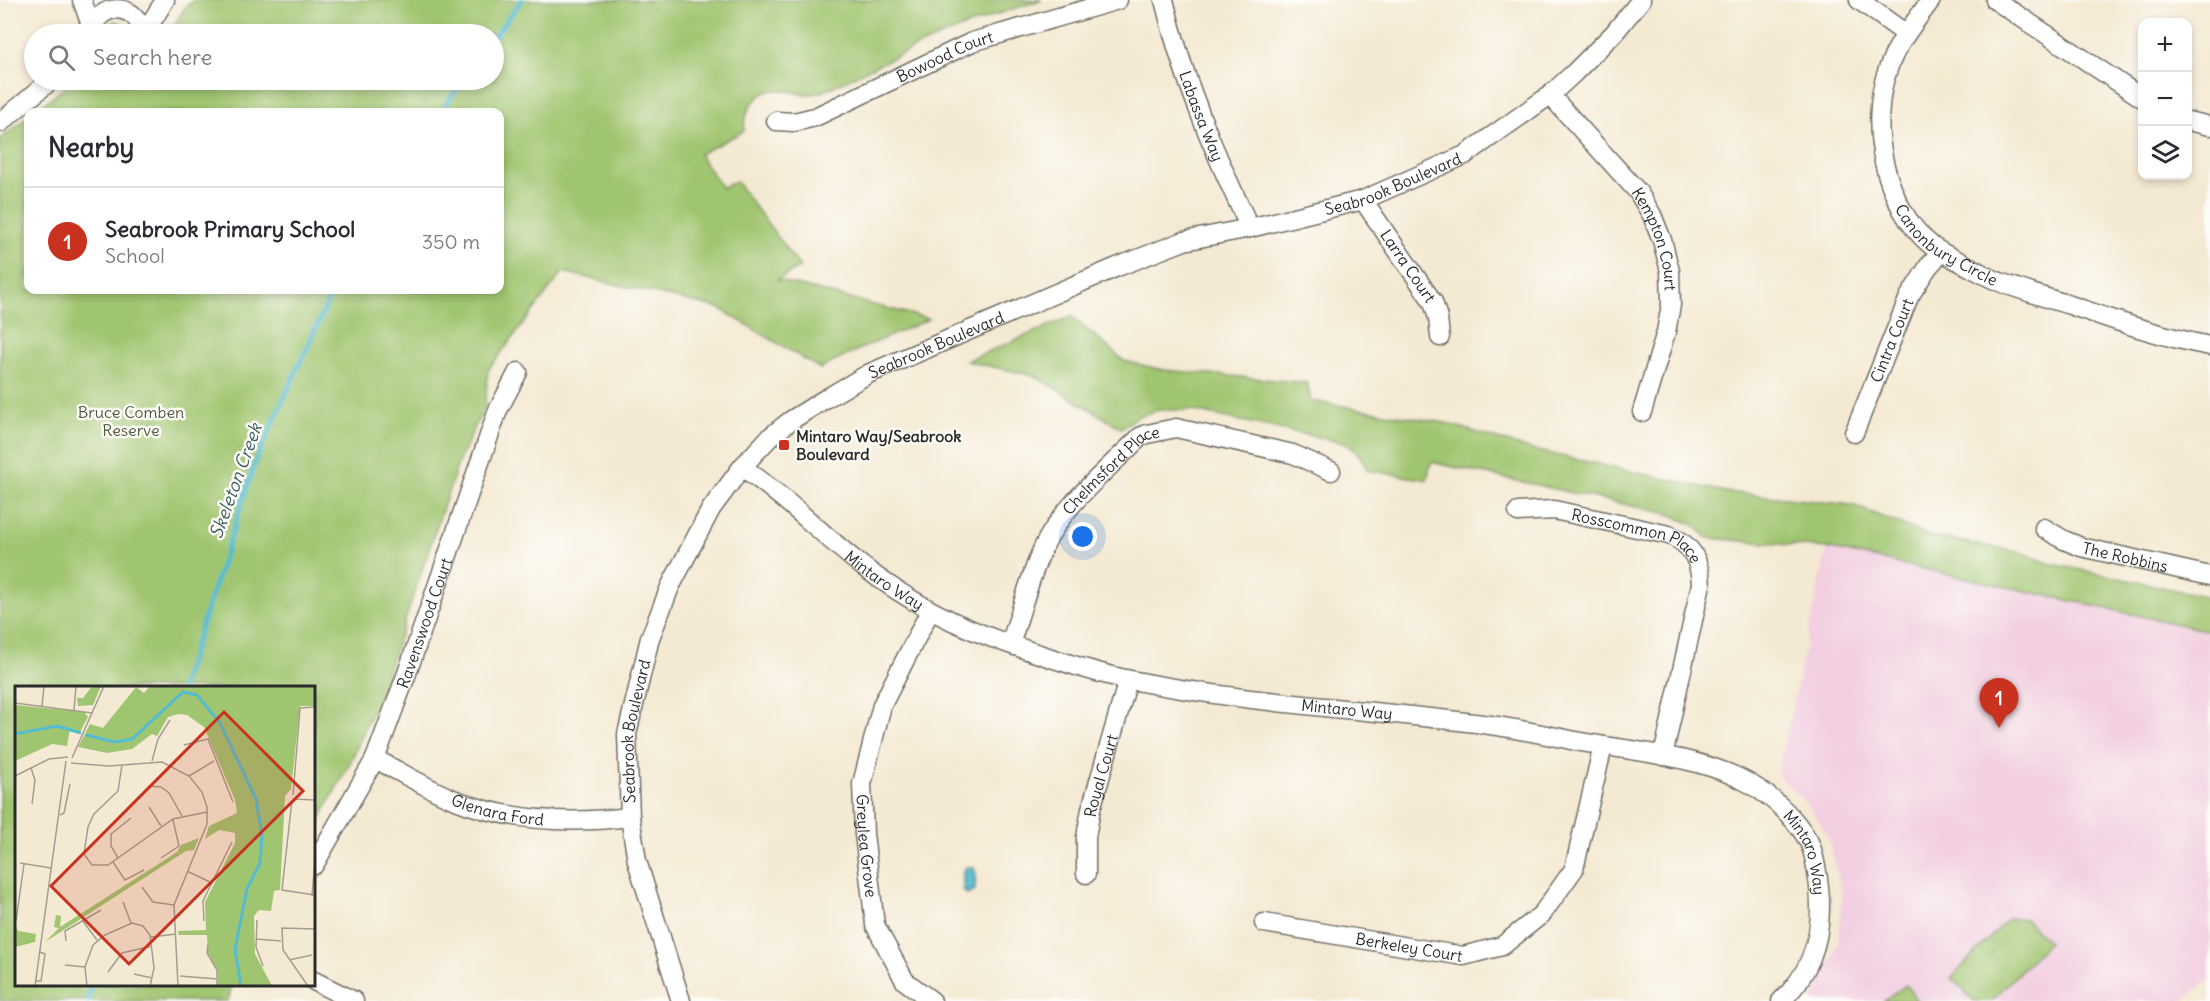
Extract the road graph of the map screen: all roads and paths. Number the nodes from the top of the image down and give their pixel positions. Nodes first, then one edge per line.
1 (82, 0) edge
2 (142, 0) edge
3 (165, 0) edge
4 (1118, 0) edge
5 (1164, 0) edge
6 (1641, 0) edge
7 (1860, 0) edge
8 (1931, 0) edge
9 (1995, 0) edge
10 (115, 6) edge
11 (90, 24) edge
12 (96, 24) edge
13 (139, 24) edge
14 (149, 24) edge
15 (1906, 34) junction
16 (42, 90) edge
17 (38, 92) joint
18 (1550, 94) junction
19 (2138, 95) edge
20 (776, 121) dead end
21 (2192, 122) edge
22 (0, 123) edge
23 (2210, 126) edge
24 (1363, 200) junction
25 (1250, 228) junction
26 (1941, 252) junction
27 (1440, 337) dead end
28 (2210, 346) edge
29 (518, 372) dead end
30 (1642, 412) dead end
31 (1854, 433) dead end
32 (742, 467) junction
33 (1331, 471) dead end
34 (1518, 512) dead end
35 (2044, 528) dead end
36 (2210, 576) edge
37 (930, 611) junction
38 (1010, 644) junction
39 (1128, 680) junction
40 (1603, 746) junction
41 (1663, 756) junction
42 (375, 759) junction
43 (630, 817) junction
44 (315, 863) edge
45 (1086, 874) dead end
46 (1264, 922) dead end
47 (315, 982) edge
48 (354, 1001) edge
49 (681, 1001) edge
50 (932, 1001) edge
51 (1781, 1001) edge

1 - 11 street
2 - 10 street
3 - 14 street
4 - 20 street, Bowood Court
5 - 25 street, Labassa Way
6 - 18 street, Seabrook Boulevard
7 - 15 street
8 - 15 street, Canonbury Circle
9 - 19 street
10 - 12 street
10 - 13 street
15 - 26 street, Canonbury Circle
16 - 17 street
17 - 22 street
18 - 24 street, Seabrook Boulevard
18 - 30 street, Kempton Court
21 - 23 street
24 - 25 street, Seabrook Boulevard
24 - 27 street, Larra Court
25 - 32 street, Seabrook Boulevard
26 - 28 street, Canonbury Circle
26 - 31 street, Cintra Court
29 - 42 street, Ravenswood Court
32 - 37 street, Mintaro Way
32 - 43 street, Seabrook Boulevard
33 - 38 street, Chelmsford Place
34 - 41 street, Rosscommon Place
35 - 36 street, The Robbins
37 - 38 street, Mintaro Way
37 - 50 street, Greylea Grove
38 - 39 street, Mintaro Way
39 - 40 street, Mintaro Way
39 - 45 street, Royal Court
40 - 41 street, Mintaro Way
40 - 46 street, Berkeley Court
41 - 51 street, Mintaro Way
42 - 43 street, Glenara Ford
42 - 44 street, Ravenswood Court
43 - 49 street, Seabrook Boulevard
47 - 48 street

